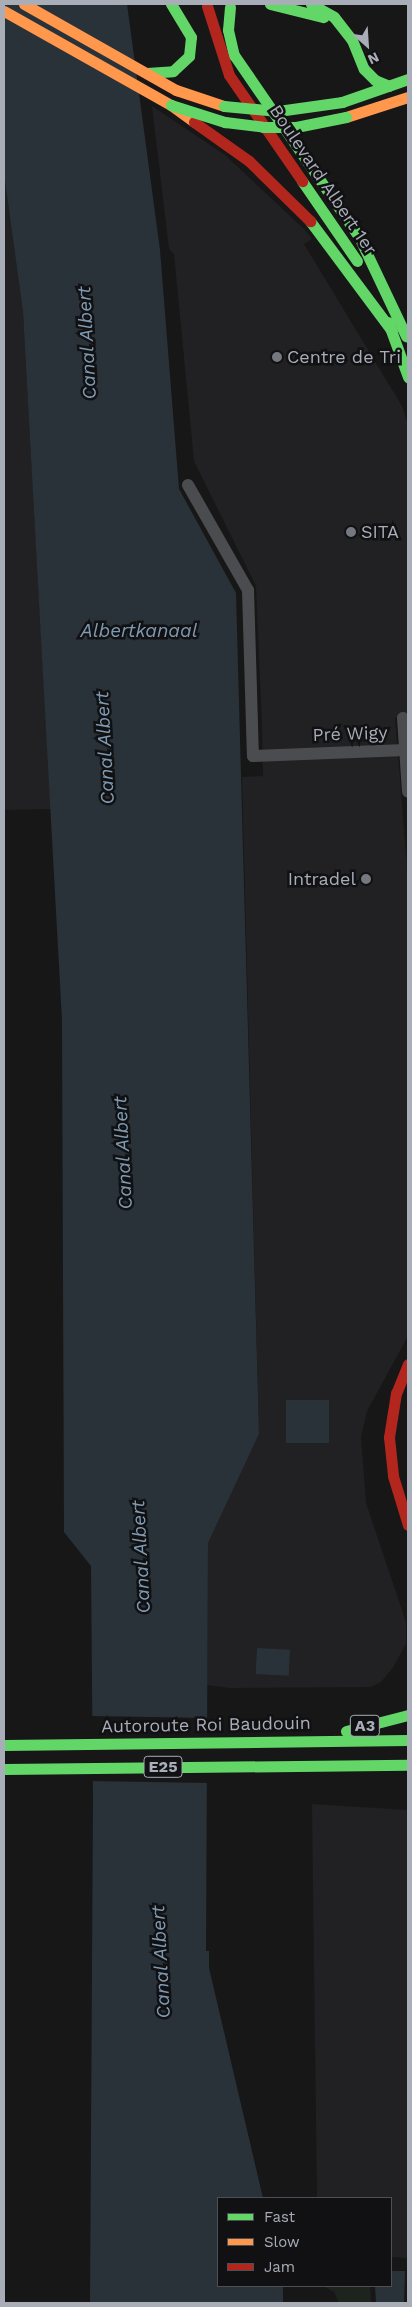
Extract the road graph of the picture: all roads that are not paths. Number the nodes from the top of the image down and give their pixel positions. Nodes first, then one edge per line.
1 (24, 4) edge
2 (172, 4) edge
3 (270, 4) edge
4 (311, 4) edge
5 (205, 5) edge
6 (232, 5) edge
7 (187, 6) dead end
8 (4, 11) edge
9 (343, 29) junction
10 (225, 68) junction
11 (364, 69) junction
12 (147, 73) junction
13 (408, 79) edge
14 (389, 86) junction
15 (408, 98) edge
16 (345, 101) junction
17 (171, 105) junction
18 (392, 331) junction
19 (408, 343) edge
20 (408, 378) edge
21 (188, 485) dead end
22 (403, 718) dead end
23 (405, 750) junction
24 (408, 792) edge
25 (408, 1364) edge
26 (408, 1395) edge
27 (392, 1418) junction
28 (408, 1525) edge
29 (408, 1715) edge
30 (408, 1740) edge
31 (322, 1741) junction
32 (4, 1745) edge
33 (408, 1765) edge
34 (4, 1769) edge

1 - 12 main road
2 - 12 main road
3 - 9 main road
4 - 9 main road
5 - 6 main road, Boulevard Albert 1er
5 - 10 main road, Boulevard Albert 1er
6 - 19 main road, Boulevard Albert 1er
7 - 10 main road
8 - 17 main road
9 - 11 main road
10 - 18 main road, Boulevard Albert 1er
11 - 14 main road
11 - 16 main road
12 - 16 main road, bridge
13 - 14 main road
14 - 16 main road
15 - 17 main road, bridge
17 - 18 main road
18 - 20 main road, Boulevard Albert 1er
21 - 23 street, Pré Wigy
22 - 23 street
23 - 24 street, Pré Wigy
25 - 27 main road
26 - 27 main road
27 - 28 main road
29 - 31 main road, A3
30 - 31 main road, Autoroute Roi Baudouin / E25
31 - 32 main road, Autoroute Roi Baudouin / E25
33 - 34 main road, E25

